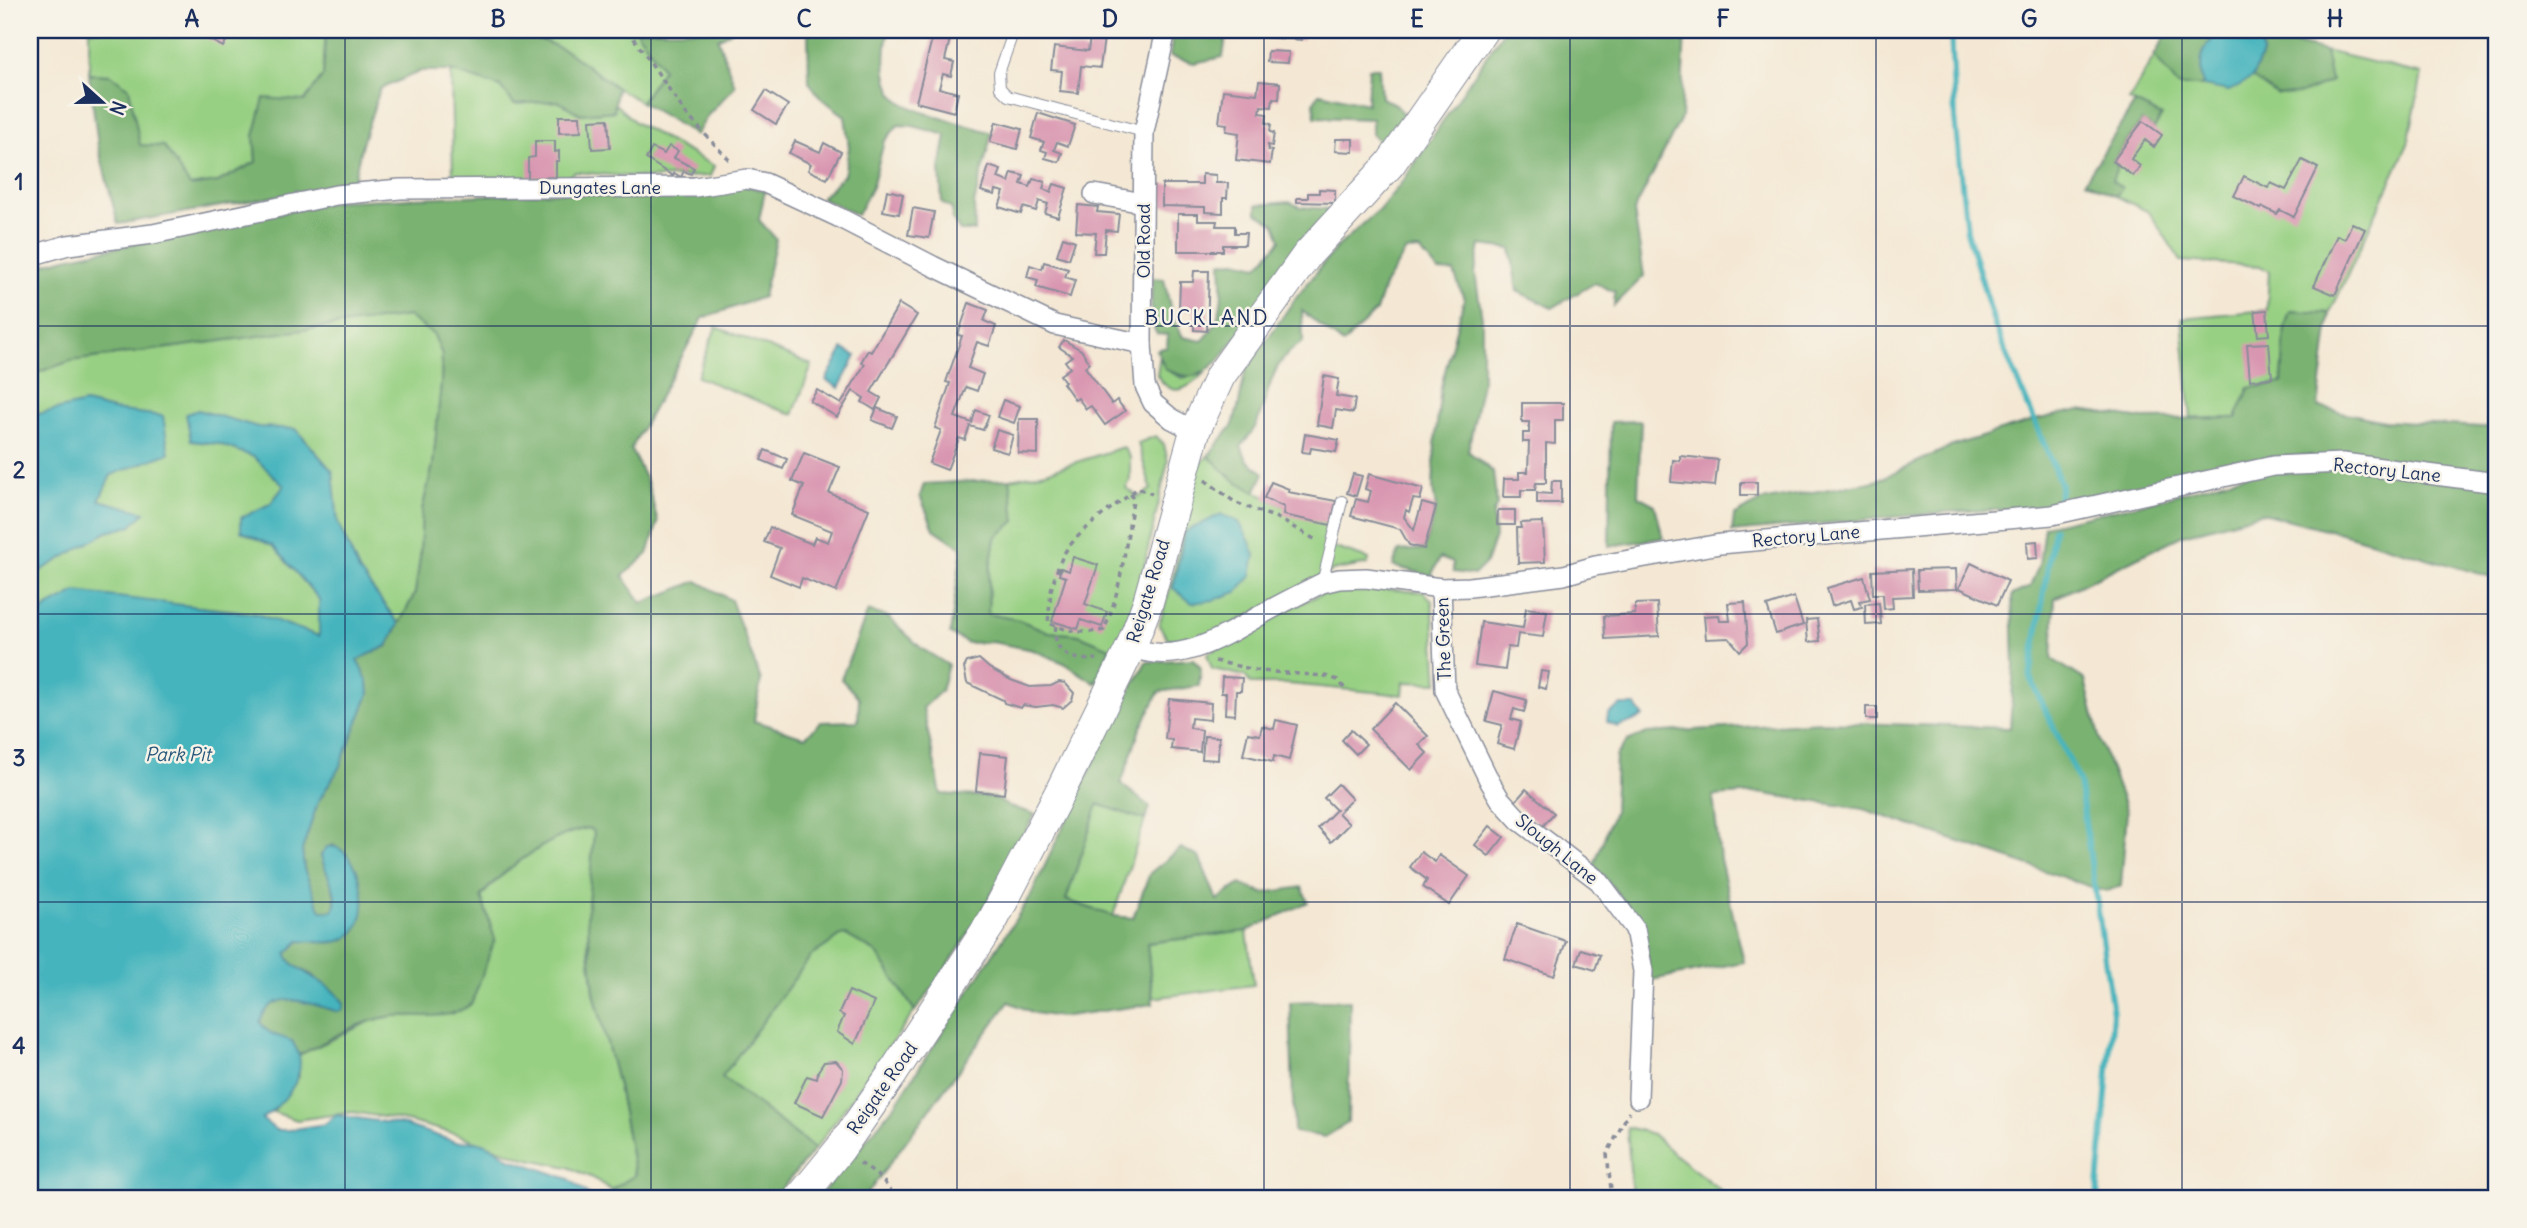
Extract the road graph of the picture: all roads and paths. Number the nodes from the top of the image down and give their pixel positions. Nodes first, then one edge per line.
1 (628, 30) edge
2 (1014, 30) edge
3 (1166, 30) edge
4 (1483, 30) edge
5 (1144, 132) junction
6 (747, 179) junction
7 (1094, 194) dead end
8 (1143, 202) junction
9 (30, 256) edge
10 (1142, 344) junction
11 (1195, 431) junction
12 (1184, 467) junction
13 (2497, 483) edge
14 (1131, 494) junction
15 (1342, 501) dead end
16 (1175, 503) junction
17 (1331, 550) junction
18 (1322, 583) junction
19 (1441, 588) junction
20 (1112, 608) junction
21 (1056, 626) junction
22 (1121, 639) junction
23 (1188, 651) junction
24 (1102, 659) dead end
25 (1346, 690) dead end
26 (1445, 690) joint
27 (1638, 1098) joint
28 (840, 1149) junction
29 (800, 1198) edge
30 (895, 1198) edge
31 (1612, 1198) edge

1 - 6 path
2 - 5 lane
3 - 5 street, Old Road
4 - 11 main road, Reigate Road
5 - 8 street, Old Road
6 - 9 street, Dungates Lane
6 - 10 street, Dungates Lane
7 - 8 street
8 - 10 street, Old Road
10 - 11 street, Old Road
11 - 12 main road, Reigate Road
12 - 16 main road, Reigate Road
12 - 17 path
13 - 19 street, Rectory Lane
14 - 16 path
14 - 20 path
14 - 21 path
15 - 17 lane
16 - 22 main road, Reigate Road
17 - 18 lane
18 - 19 street, Rectory Lane
18 - 23 street, Rectory Lane
19 - 26 street, The Green
20 - 21 path
20 - 22 path
21 - 24 path
22 - 23 street, Rectory Lane
22 - 28 main road, Reigate Road
23 - 25 path
26 - 27 street, Slough Lane
27 - 31 path
28 - 29 main road, Reigate Road
28 - 30 path

